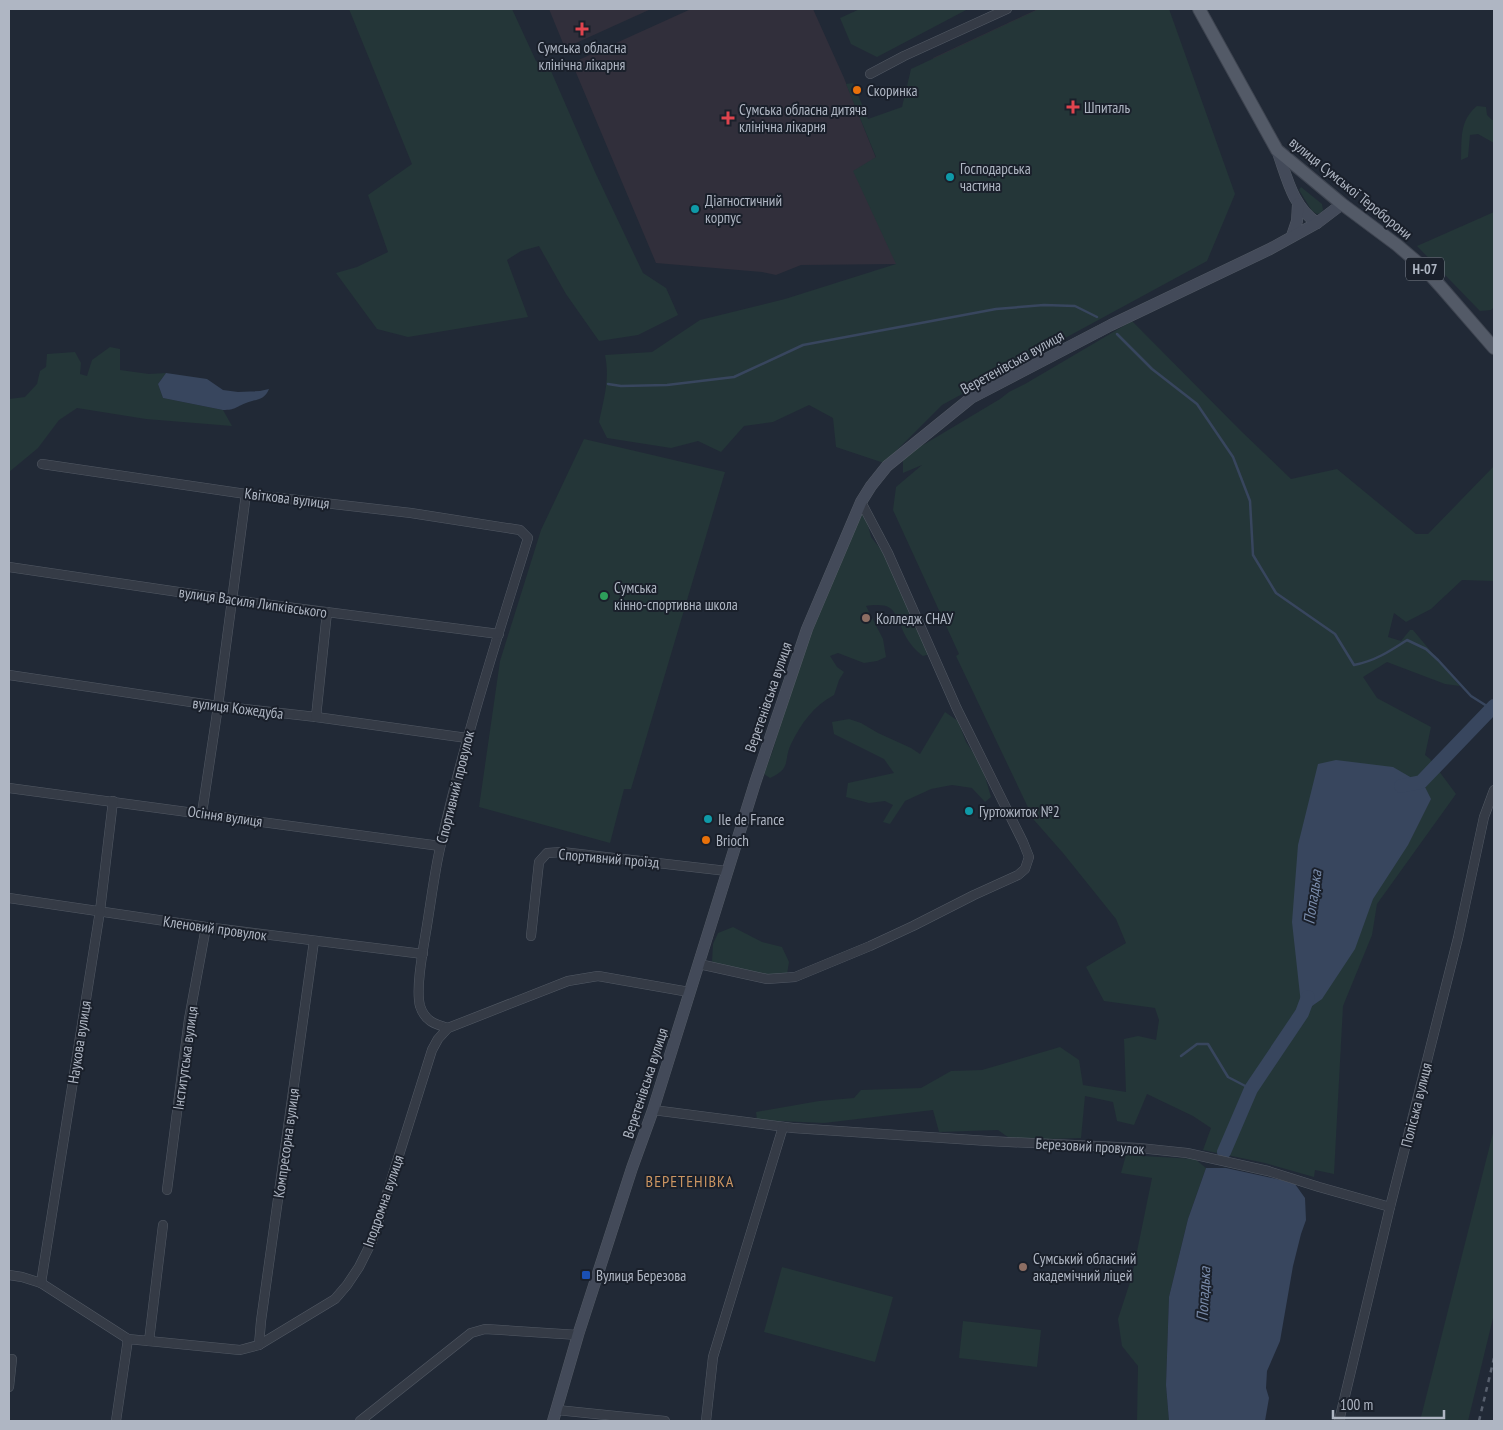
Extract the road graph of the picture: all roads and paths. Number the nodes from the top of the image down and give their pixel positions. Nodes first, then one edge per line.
1 (1007, 9) edge
2 (1199, 9) edge
3 (870, 74) dead end
4 (1276, 150) junction
5 (1298, 204) junction
6 (1342, 204) junction
7 (1317, 223) junction
8 (1292, 236) junction
9 (1494, 348) edge
10 (42, 464) dead end
11 (246, 494) junction
12 (861, 502) junction
13 (528, 538) joint
14 (9, 567) edge
15 (233, 600) junction
16 (327, 612) junction
17 (499, 634) junction
18 (9, 675) edge
19 (218, 706) junction
20 (316, 717) junction
21 (467, 738) junction
22 (9, 788) edge
23 (1494, 790) edge
24 (113, 801) junction
25 (202, 813) junction
26 (440, 846) junction
27 (727, 871) junction
28 (9, 898) edge
29 (100, 911) junction
30 (206, 927) junction
31 (531, 936) dead end
32 (314, 941) junction
33 (422, 954) junction
34 (699, 964) junction
35 (690, 992) junction
36 (448, 1028) junction
37 (653, 1110) junction
38 (783, 1128) junction
39 (167, 1190) dead end
40 (1390, 1207) junction
41 (163, 1225) dead end
42 (9, 1275) edge
43 (41, 1283) junction
44 (578, 1335) junction
45 (128, 1339) junction
46 (149, 1341) junction
47 (260, 1345) junction
48 (12, 1359) dead end
49 (9, 1387) edge
50 (555, 1416) edge
51 (116, 1421) edge
52 (360, 1421) edge
53 (663, 1421) edge
54 (706, 1421) edge
55 (1339, 1421) edge

1 - 3 street
2 - 4 main road, вулиця Сумської Тероборони / Н-07
4 - 5 street
4 - 6 main road, вулиця Сумської Тероборони / Н-07
5 - 7 street
5 - 8 street
6 - 7 street, Веретенівська вулиця
6 - 9 main road, вулиця Сумської Тероборони / Н-07
7 - 8 street, Веретенівська вулиця
8 - 12 street, Веретенівська вулиця
10 - 11 street, Квіткова вулиця
11 - 13 street, Квіткова вулиця
11 - 15 street
12 - 27 street, Веретенівська вулиця
12 - 34 street
13 - 17 street, Спортивний провулок
14 - 15 street, вулиця Василя Липківського
15 - 16 street, вулиця Василя Липківського
15 - 19 street
16 - 17 street, вулиця Василя Липківського
16 - 20 street
17 - 21 street, Спортивний провулок
18 - 19 street, вулиця Кожедуба
19 - 20 street, вулиця Кожедуба
19 - 25 street
20 - 21 street, вулиця Кожедуба
21 - 26 street, Спортивний провулок
22 - 24 street, Осіння вулиця
23 - 40 street, Поліська вулиця
24 - 25 street, Осіння вулиця
24 - 29 street, Наукова вулиця
25 - 26 street, Осіння вулиця
26 - 33 street, Спортивний провулок
27 - 31 street, Спортивний проїзд
27 - 34 street, Веретенівська вулиця
28 - 29 street, Кленовий провулок
29 - 30 street, Кленовий провулок
29 - 43 street, Наукова вулиця
30 - 32 street, Кленовий провулок
30 - 39 street, Інститутська вулиця
32 - 33 street, Кленовий провулок
32 - 47 street, Компресорна вулиця
33 - 36 street, Спортивний провулок
34 - 35 street, Веретенівська вулиця
35 - 36 street
35 - 37 street, Веретенівська вулиця
36 - 47 street, Іподромна вулиця
37 - 38 street, Березовий провулок
37 - 44 street, Веретенівська вулиця
38 - 40 street, Березовий провулок
38 - 54 street
40 - 55 street, Поліська вулиця
41 - 46 street
42 - 43 street, Іподромна вулиця
43 - 45 street, Іподромна вулиця
44 - 50 street, Веретенівська вулиця
44 - 52 street
45 - 46 street, Іподромна вулиця
45 - 51 street
46 - 47 street, Іподромна вулиця
48 - 49 street
50 - 53 street

